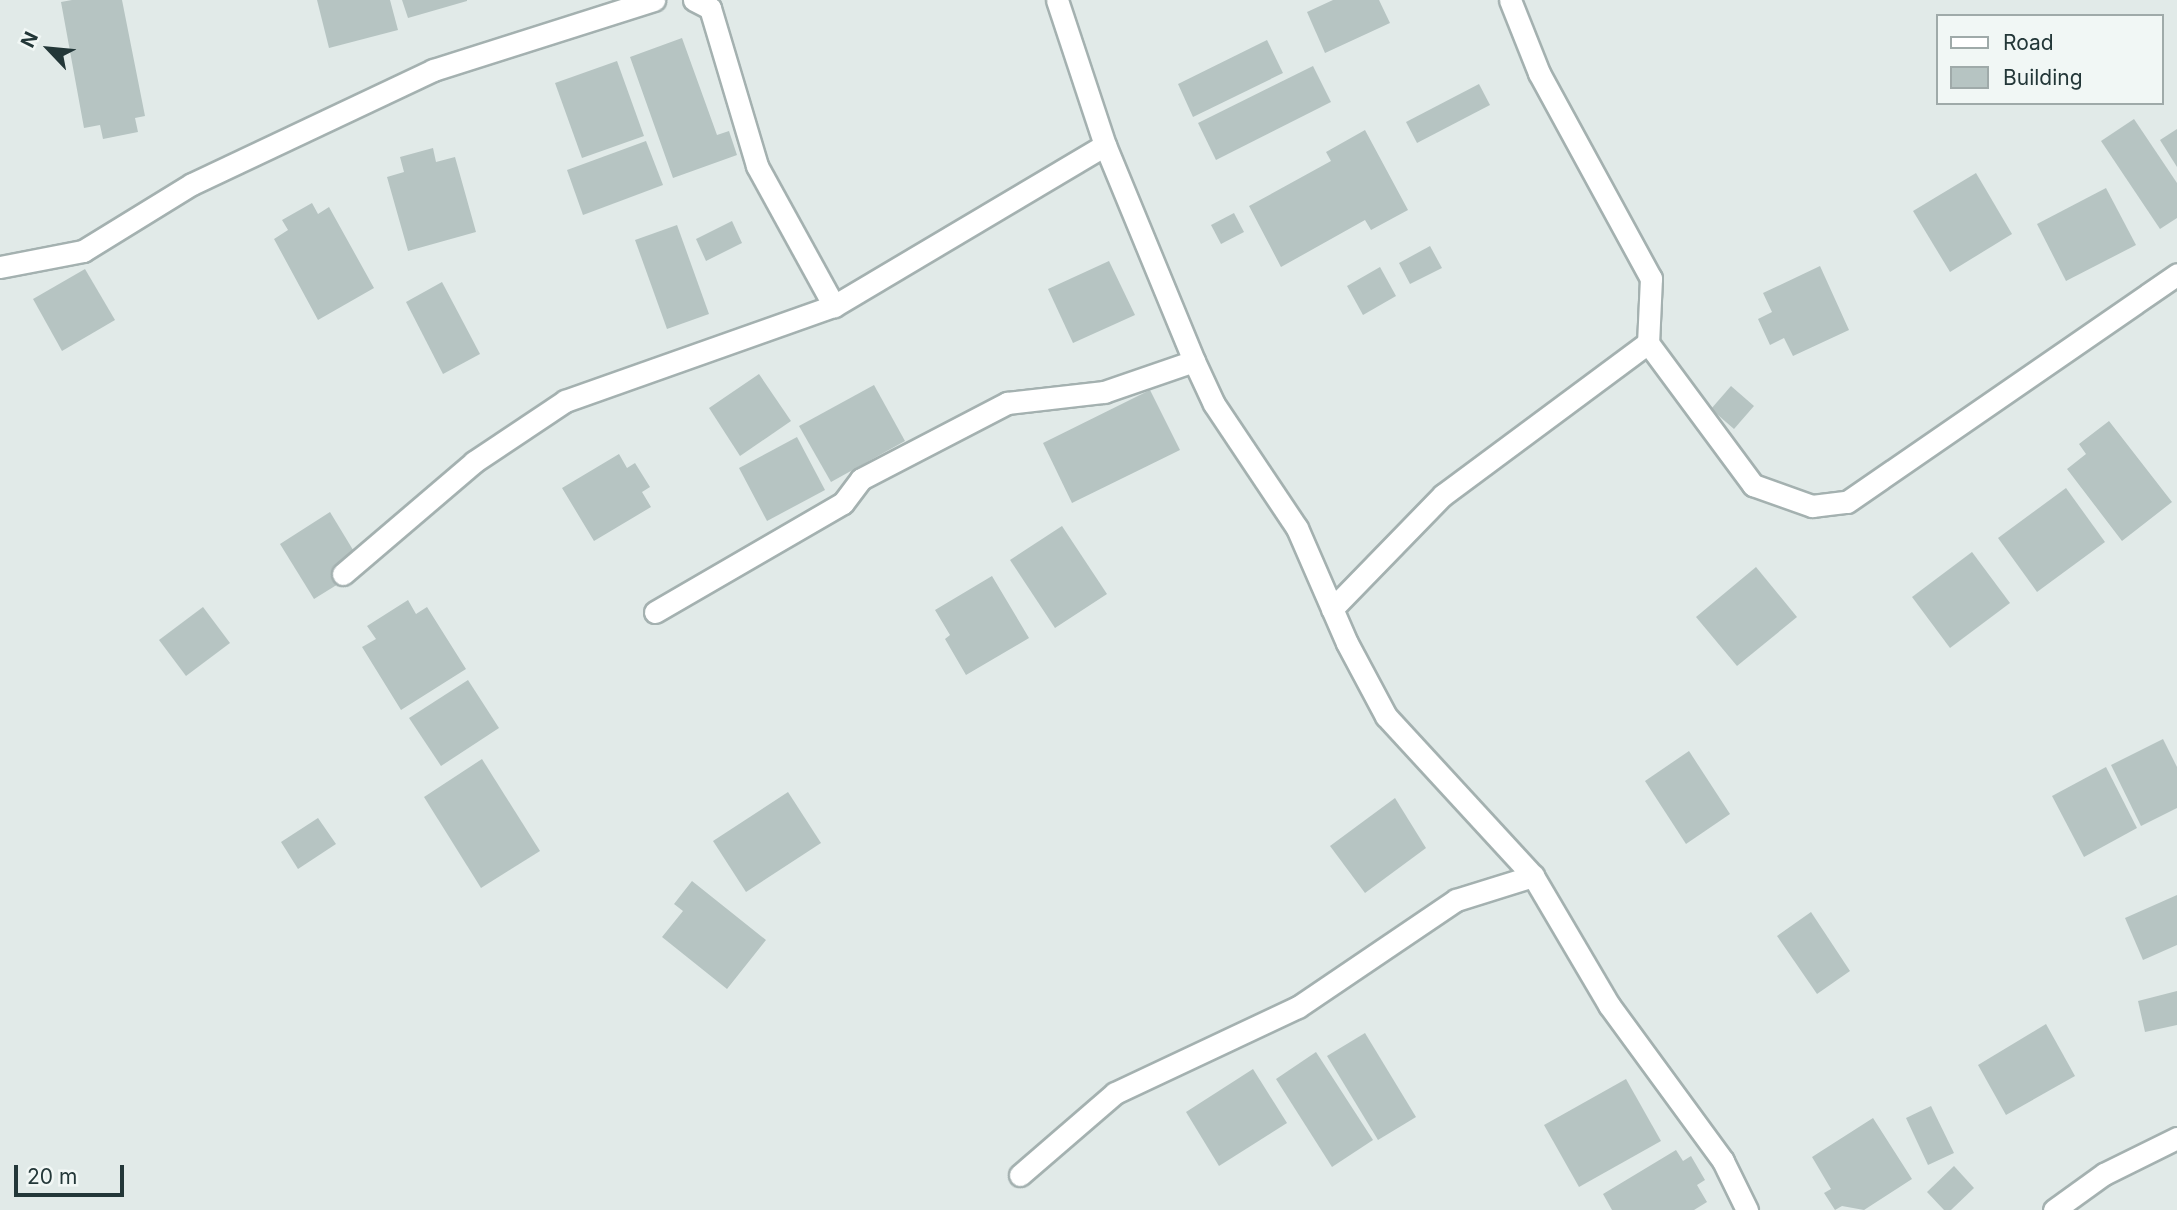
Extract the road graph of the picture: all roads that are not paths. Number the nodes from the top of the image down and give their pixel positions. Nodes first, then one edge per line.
1 (654, 0) edge
2 (694, 0) edge
3 (1057, 0) edge
4 (1510, 0) edge
5 (1105, 145) junction
6 (0, 267) edge
7 (2177, 274) edge
8 (834, 306) junction
9 (1648, 343) junction
10 (1194, 361) junction
11 (342, 574) dead end
12 (1332, 609) junction
13 (655, 612) dead end
14 (1533, 876) junction
15 (2177, 1138) edge
16 (1020, 1175) dead end
17 (1747, 1210) edge
18 (2054, 1210) edge

1 - 6 street
2 - 8 street
3 - 5 street
4 - 9 street
5 - 8 street
5 - 10 street
7 - 9 street
8 - 11 street
9 - 12 street
10 - 12 street
10 - 13 street
12 - 14 street
14 - 16 street
14 - 17 street
15 - 18 street

